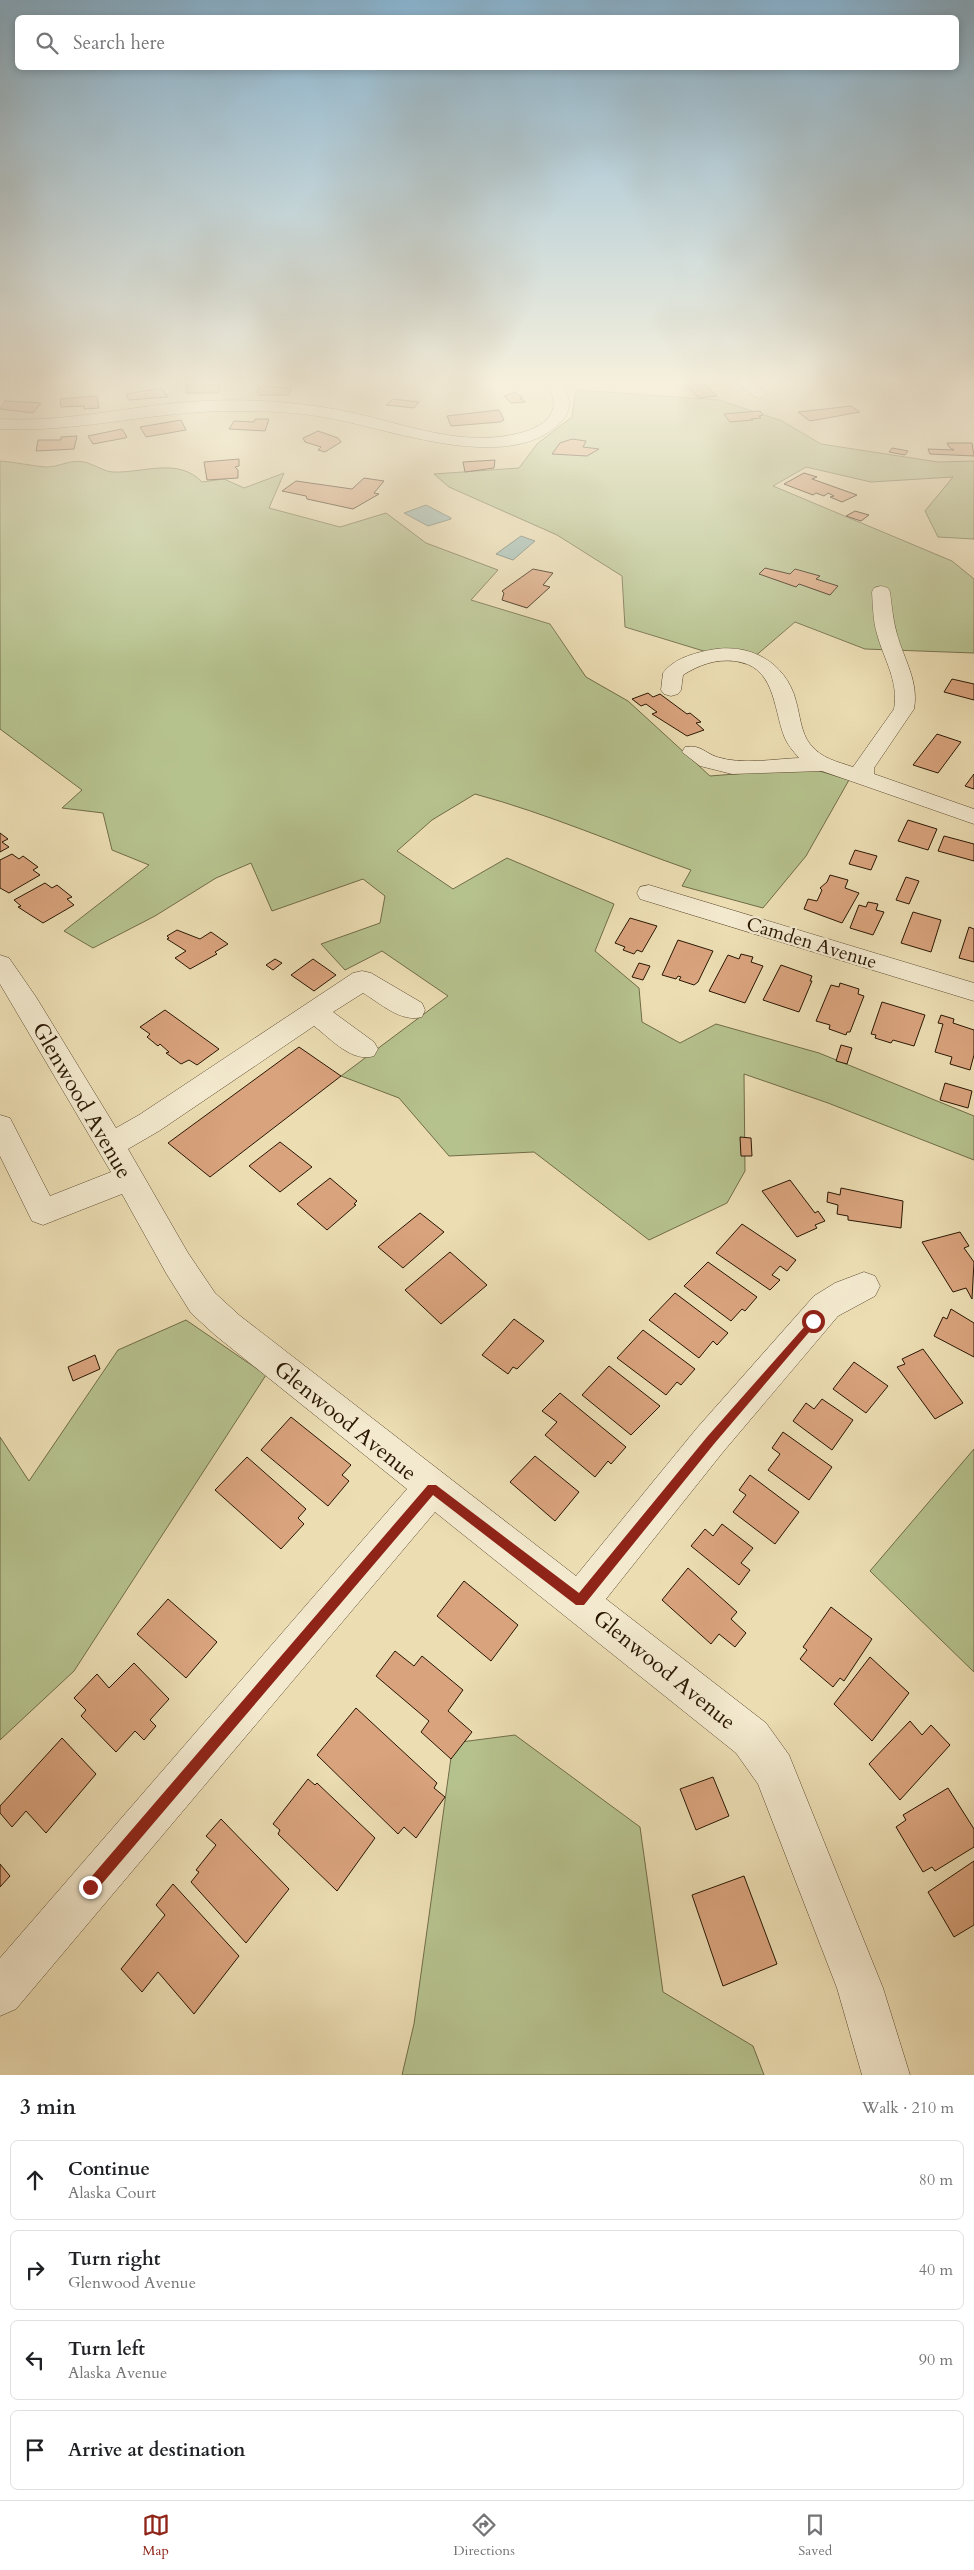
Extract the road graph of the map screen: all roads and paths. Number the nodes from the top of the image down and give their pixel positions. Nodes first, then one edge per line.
1 (881, 592) dead end
2 (671, 690) dead end
3 (692, 752) dead end
4 (815, 763) junction
5 (863, 776) junction
6 (974, 817) edge
7 (649, 894) dead end
8 (0, 964) edge
9 (974, 992) edge
10 (412, 1010) dead end
11 (314, 1012) junction
12 (364, 1049) dead end
13 (0, 1126) edge
14 (110, 1145) junction
15 (129, 1178) junction
16 (864, 1286) dead end
17 (432, 1488) junction
18 (580, 1601) junction
19 (0, 1993) edge
20 (886, 2075) edge

1 - 5 street
2 - 4 street
3 - 4 street
4 - 5 street
5 - 6 street
7 - 9 street, Camden Avenue
8 - 14 street, Glenwood Avenue
10 - 11 street
11 - 12 street
11 - 14 street
13 - 15 street
14 - 15 street, Glenwood Avenue
15 - 17 street, Glenwood Avenue
16 - 18 street
17 - 18 street, Glenwood Avenue
17 - 19 street
18 - 20 street, Glenwood Avenue

